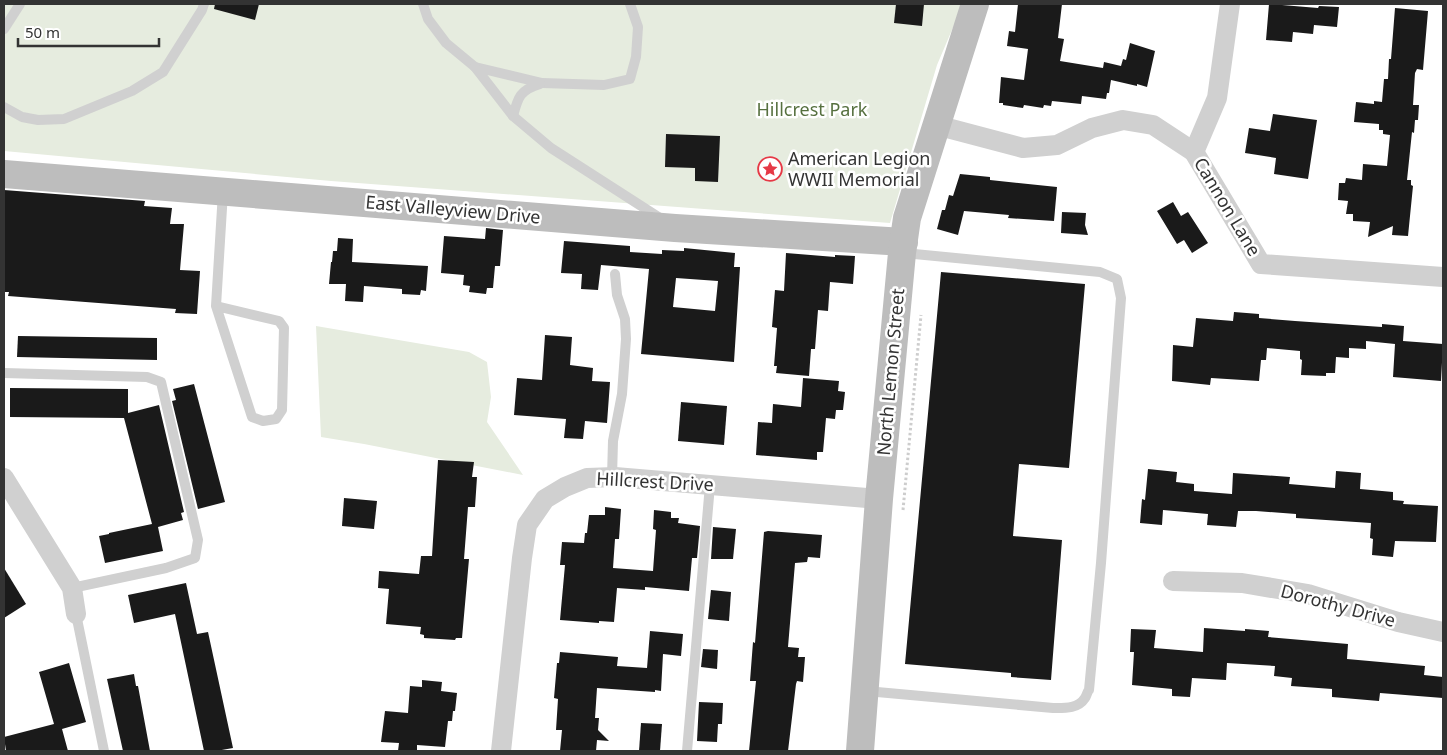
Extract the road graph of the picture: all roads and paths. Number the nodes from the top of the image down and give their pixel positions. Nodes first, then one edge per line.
1 (20, 4) edge
2 (204, 4) edge
3 (423, 4) edge
4 (630, 4) edge
5 (975, 4) edge
6 (1230, 4) edge
7 (4, 29) edge
8 (475, 67) junction
9 (542, 83) junction
10 (4, 106) edge
11 (513, 116) junction
12 (936, 125) junction
13 (1194, 152) junction
14 (4, 174) edge
15 (223, 191) junction
16 (675, 228) junction
17 (903, 247) junction
18 (615, 274) dead end
19 (1443, 277) edge
20 (216, 306) junction
21 (4, 373) edge
22 (612, 477) junction
23 (4, 478) edge
24 (710, 485) junction
25 (879, 499) junction
26 (1173, 581) dead end
27 (72, 588) junction
28 (76, 614) joint
29 (1443, 632) edge
30 (865, 690) junction
31 (104, 751) edge
32 (500, 751) edge
33 (687, 751) edge
34 (860, 751) edge

1 - 7 lane
2 - 10 lane
3 - 8 lane
4 - 9 lane
5 - 12 street, North Lemon Street
6 - 13 street
8 - 9 lane
8 - 11 lane
9 - 11 lane
11 - 16 lane
12 - 13 street, Cannon Lane
12 - 17 street, North Lemon Street
13 - 19 street, Cannon Lane
14 - 15 street, East Valleyview Drive
15 - 16 street, East Valleyview Drive
15 - 20 lane
16 - 17 street, East Valleyview Drive
17 - 25 street, North Lemon Street
17 - 30 lane
18 - 22 lane
20 - 20 lane
21 - 27 lane
22 - 24 street, Hillcrest Drive
22 - 32 street, Hillcrest Drive
23 - 27 street
24 - 25 street, Hillcrest Drive
24 - 33 lane
25 - 30 street, North Lemon Street
26 - 29 street, Dorothy Drive
27 - 28 street
28 - 31 lane
30 - 34 street, North Lemon Street

